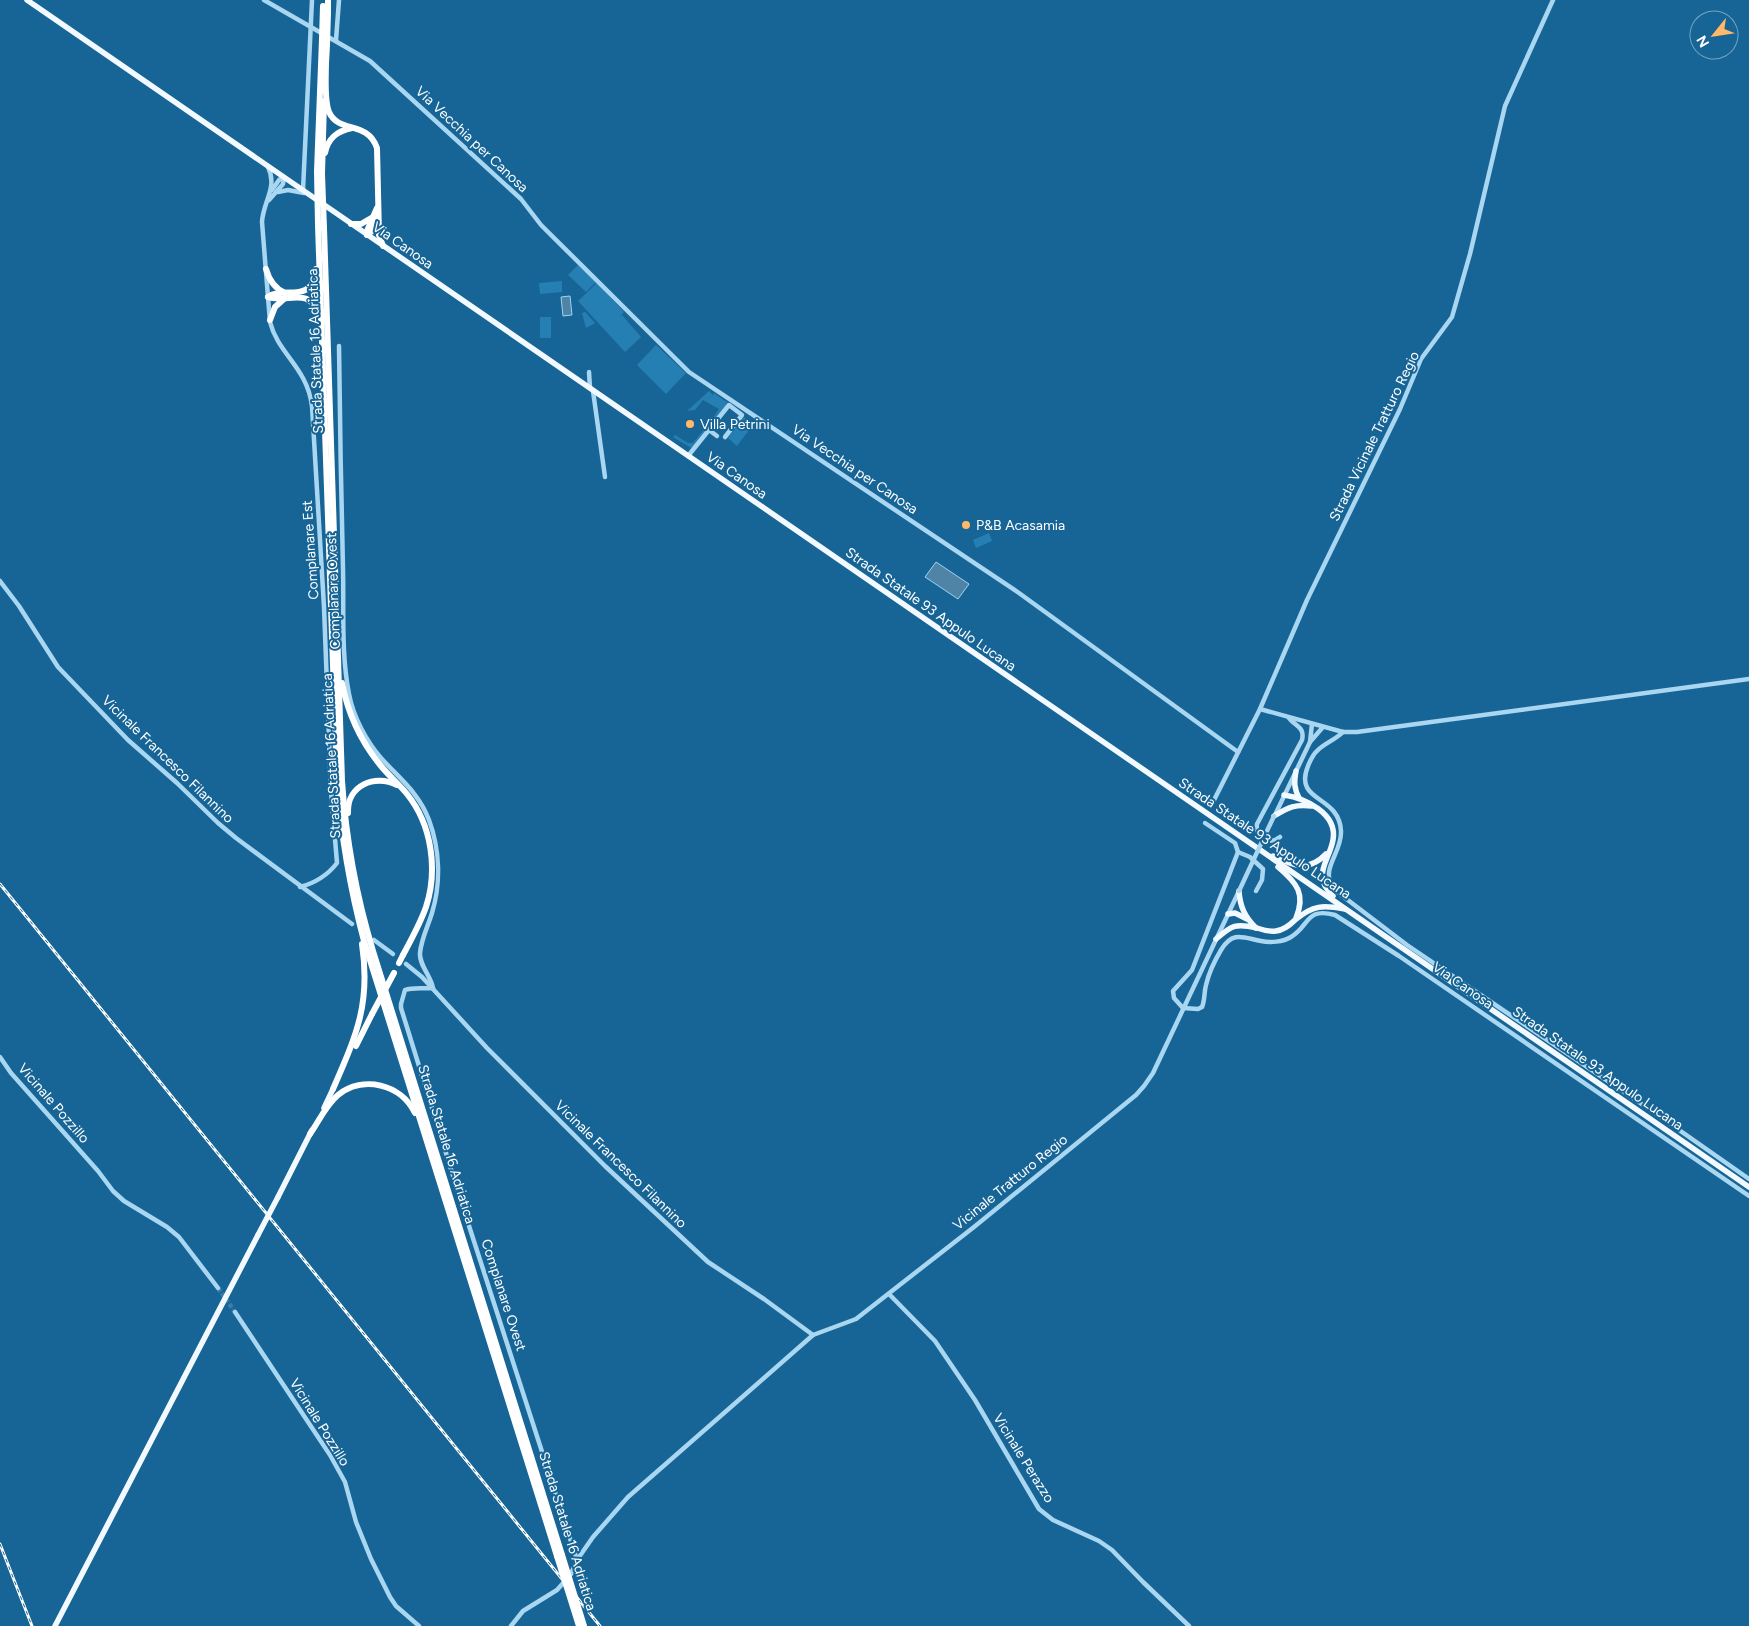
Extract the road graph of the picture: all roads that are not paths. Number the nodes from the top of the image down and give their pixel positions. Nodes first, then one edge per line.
1 (27, 0) edge
2 (264, 0) edge
3 (312, 0) edge
4 (328, 0) edge
5 (339, 0) edge
6 (1553, 0) edge
7 (325, 6) edge
8 (311, 25) junction
9 (336, 40) junction
10 (324, 42) junction
11 (326, 61) junction
12 (353, 128) junction
13 (267, 166) junction
14 (320, 173) junction
15 (284, 177) junction
16 (271, 191) junction
17 (305, 192) junction
18 (276, 193) junction
19 (266, 203) junction
20 (376, 217) junction
21 (351, 224) junction
22 (321, 226) junction
23 (367, 235) junction
24 (319, 241) junction
25 (383, 246) junction
26 (266, 269) junction
27 (286, 295) junction
28 (268, 297) junction
29 (270, 320) junction
30 (339, 346) dead end
31 (323, 368) junction
32 (589, 372) dead end
33 (591, 389) junction
34 (709, 430) junction
35 (717, 436) dead end
36 (725, 437) dead end
37 (688, 456) junction
38 (605, 477) dead end
39 (329, 488) junction
40 (765, 510) joint
41 (0, 581) edge
42 (337, 640) junction
43 (1749, 679) edge
44 (1260, 709) junction
45 (1288, 717) junction
46 (1312, 724) junction
47 (1323, 727) junction
48 (1342, 732) junction
49 (1310, 742) junction
50 (1238, 752) junction
51 (1296, 771) junction
52 (401, 786) junction
53 (1284, 795) junction
54 (1299, 798) junction
55 (1212, 804) dead end
56 (1298, 805) junction
57 (1315, 807) junction
58 (1274, 816) junction
59 (1205, 822) dead end
60 (1280, 837) dead end
61 (1330, 848) junction
62 (1258, 849) junction
63 (1238, 852) junction
64 (351, 864) junction
65 (300, 887) junction
66 (1239, 891) junction
67 (1256, 891) dead end
68 (356, 909) junction
69 (1348, 909) junction
70 (1228, 914) junction
71 (1247, 919) junction
72 (1295, 920) junction
73 (352, 924) dead end
74 (1244, 925) junction
75 (1256, 928) junction
76 (374, 940) dead end
77 (1216, 940) junction
78 (392, 954) dead end
79 (406, 964) dead end
80 (433, 988) junction
81 (1183, 1008) junction
82 (0, 1057) edge
83 (333, 1089) junction
84 (310, 1134) junction
85 (432, 1157) junction
86 (1749, 1179) edge
87 (1749, 1188) edge
88 (1749, 1196) edge
89 (218, 1288) tunnel mouth
90 (889, 1294) junction
91 (234, 1312) tunnel mouth
92 (813, 1335) junction
93 (560, 1555) junction
94 (577, 1560) junction
95 (55, 1626) edge
96 (419, 1626) edge
97 (511, 1626) edge
98 (579, 1626) edge
99 (584, 1626) edge
100 (1189, 1626) edge

1 - 13 main road, Via Canosa
2 - 8 street, Via Vecchia per Canosa
3 - 8 street
4 - 7 highway, Strada Statale 16 Adriatica
5 - 9 street
6 - 44 street, Strada Vicinale Tratturo Regio
7 - 10 highway, Strada Statale 16 Adriatica, bridge
8 - 9 street, Via Vecchia per Canosa
8 - 17 street
9 - 50 street, Via Vecchia per Canosa
10 - 11 highway, Strada Statale 16 Adriatica
10 - 14 highway, Strada Statale 16 Adriatica
11 - 12 highway
11 - 14 highway, Strada Statale 16 Adriatica
12 - 14 highway
12 - 20 highway
13 - 15 main road, Via Canosa
13 - 16 street
14 - 22 highway, Strada Statale 16 Adriatica, bridge
15 - 16 street, Complanare Est
15 - 17 main road, Via Canosa
15 - 18 street
16 - 19 street, Complanare Est
17 - 18 street
17 - 21 main road, Via Canosa
18 - 19 street
19 - 26 street, Complanare Est
20 - 21 highway
20 - 23 highway
20 - 25 highway
21 - 23 main road, Via Canosa
22 - 24 highway, Strada Statale 16 Adriatica
22 - 39 highway, Strada Statale 16 Adriatica
23 - 25 main road, Via Canosa
24 - 27 highway
24 - 31 highway, Strada Statale 16 Adriatica
25 - 33 main road, Via Canosa
26 - 27 highway
26 - 28 street, Complanare Est
27 - 28 highway
27 - 29 highway
27 - 31 highway
28 - 29 street, Complanare Est
29 - 65 street, Complanare Est
30 - 80 street, Complanare Ovest
31 - 39 highway, Strada Statale 16 Adriatica
32 - 33 street
33 - 37 main road, Via Canosa
33 - 38 street
34 - 35 street
34 - 36 street
34 - 37 street
37 - 40 main road, Via Canosa
39 - 42 highway, Strada Statale 16 Adriatica
39 - 68 highway, Strada Statale 16 Adriatica
40 - 62 main road, Strada Statale 93 Appulo Lucana
41 - 65 street, Vicinale Francesco Filannino
42 - 52 highway
42 - 64 highway, Strada Statale 16 Adriatica
43 - 48 street
44 - 45 street
44 - 50 street, Strada Vicinale Tratturo Regio
45 - 46 street
45 - 60 street
46 - 47 street
46 - 49 street
47 - 48 street
47 - 49 street
48 - 86 street, Via Canosa
49 - 51 street, Vicinale Tratturo Regio
50 - 55 street, Strada Vicinale Tratturo Regio
51 - 53 street, Vicinale Tratturo Regio
51 - 54 main road
52 - 64 highway
52 - 83 highway, bridge
53 - 54 main road
53 - 56 main road
53 - 58 street, Vicinale Tratturo Regio
54 - 57 main road
56 - 57 main road
56 - 58 main road
57 - 61 main road
58 - 66 street, Vicinale Tratturo Regio, bridge
59 - 63 street
61 - 62 main road
61 - 69 main road
62 - 69 main road, Strada Statale 93 Appulo Lucana
62 - 72 main road
63 - 67 street
63 - 81 street
64 - 93 highway, Strada Statale 16 Adriatica
65 - 73 street, Vicinale Francesco Filannino
66 - 70 street, Vicinale Tratturo Regio
66 - 71 main road
68 - 83 highway
68 - 85 highway, Strada Statale 16 Adriatica
69 - 72 main road
69 - 87 main road, Strada Statale 93 Appulo Lucana
70 - 71 main road
70 - 74 main road
70 - 77 street, Vicinale Tratturo Regio
71 - 75 main road
72 - 75 main road
74 - 75 main road
74 - 77 main road
76 - 78 street
77 - 81 street, Vicinale Tratturo Regio
79 - 80 street, Vicinale Francesco Filannino
80 - 92 street, Vicinale Francesco Filannino
80 - 94 street, Complanare Ovest
81 - 88 street, Via Canosa
81 - 90 street, Vicinale Tratturo Regio
82 - 89 street, Vicinale Pozzillo
83 - 84 main road
84 - 85 highway
84 - 95 main road, bridge
85 - 93 highway, Strada Statale 16 Adriatica
90 - 92 street, Vicinale Tratturo Regio
90 - 100 street, Vicinale Perazzo
91 - 96 street, Vicinale Pozzillo
92 - 94 street
93 - 98 highway, Strada Statale 16 Adriatica, bridge
93 - 99 highway, Strada Statale 16 Adriatica, bridge
94 - 97 street

